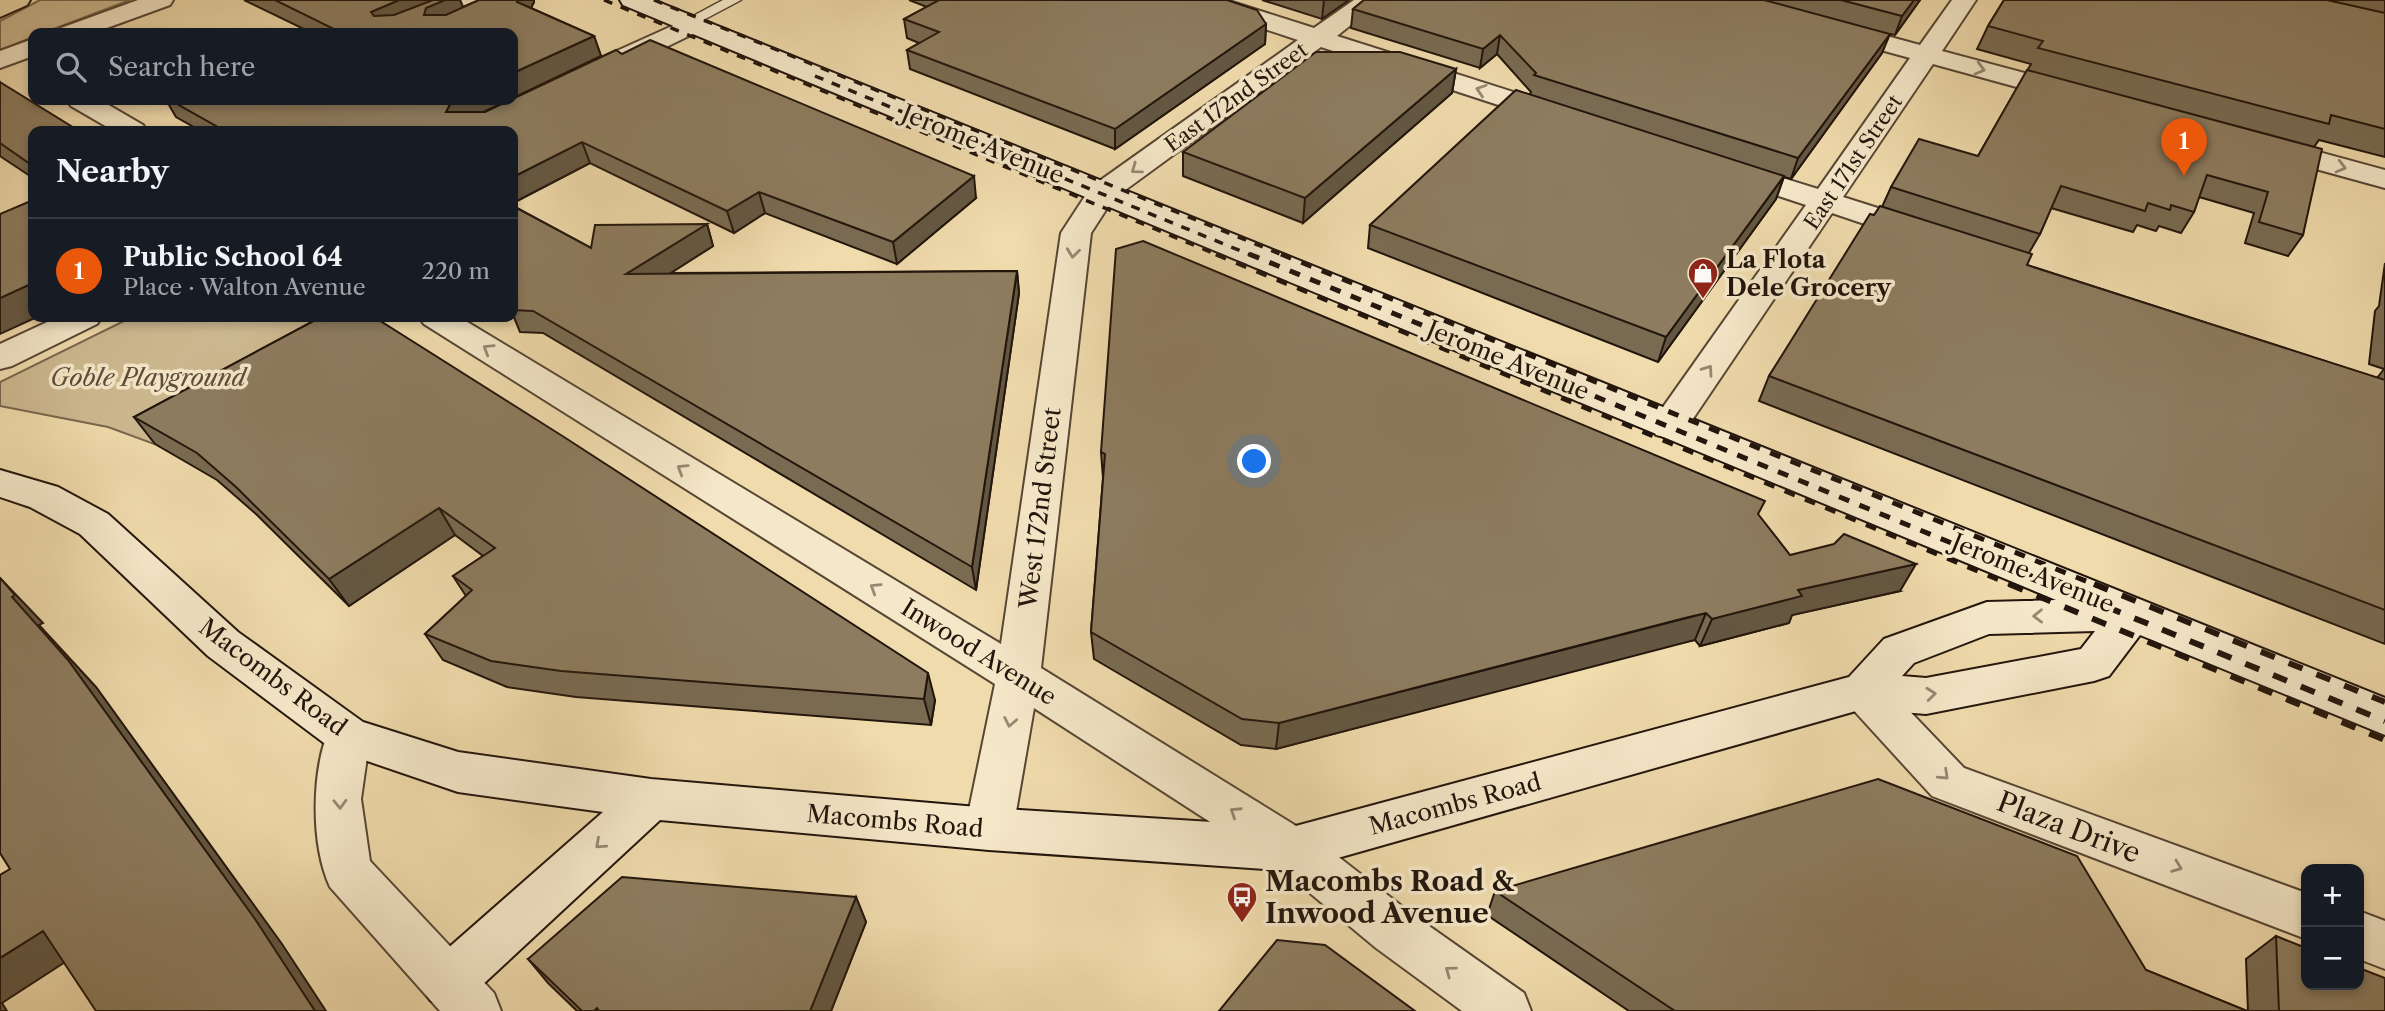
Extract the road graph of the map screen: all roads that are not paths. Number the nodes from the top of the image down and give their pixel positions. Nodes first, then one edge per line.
1 (18, 0) edge
2 (161, 0) edge
3 (632, 0) edge
4 (734, 0) edge
5 (1201, 0) edge
6 (1370, 0) edge
7 (1964, 0) edge
8 (467, 2) edge
9 (0, 10) edge
10 (480, 14) edge
11 (690, 24) junction
12 (1815, 24) edge
13 (85, 28) edge
14 (402, 28) edge
15 (1318, 38) junction
16 (14, 54) edge
17 (1927, 55) junction
18 (28, 67) edge
19 (588, 75) edge
20 (2102, 102) edge
21 (89, 105) edge
22 (1580, 122) edge
23 (125, 126) edge
24 (2250, 142) edge
25 (1698, 161) edge
26 (2385, 179) edge
27 (1102, 193) junction
28 (1826, 202) junction
29 (1938, 238) edge
30 (75, 322) edge
31 (444, 322) edge
32 (0, 358) edge
33 (1669, 426) junction
34 (0, 483) edge
35 (2133, 614) junction
36 (1018, 676) junction
37 (1863, 691) junction
38 (2385, 717) edge
39 (348, 736) junction
40 (651, 799) junction
41 (989, 829) junction
42 (1292, 849) junction
43 (2301, 914) edge
44 (2364, 937) edge
45 (2385, 945) edge
46 (461, 996) edge
47 (1505, 1011) edge

1 - 9 highway
2 - 13 street
3 - 11 street, Jerome Avenue
4 - 11 lane
5 - 15 street
6 - 15 street, East 172nd Street
7 - 17 street, East 171st Street
8 - 10 lane
8 - 14 lane
11 - 19 street
11 - 27 street, Jerome Avenue
12 - 17 street
22 -> 15 street
15 -> 27 street, East 172nd Street
16 - 18 street
17 -> 20 street
17 - 28 street, East 171st Street
21 - 23 street
24 -> 26 street
25 - 28 street
27 - 33 street, Jerome Avenue
27 -> 36 street, West 172nd Street
28 - 29 street
33 -> 28 street, East 171st Street
30 - 32 street
36 -> 31 street, Inwood Avenue
33 - 35 street, Jerome Avenue
34 - 39 street, Macombs Road
35 -> 37 street
37 -> 35 street, Macombs Road
35 - 38 street, Jerome Avenue
36 -> 41 street, West 172nd Street
42 -> 36 street, Inwood Avenue
37 - 42 street, Macombs Road
37 -> 43 street, Plaza Drive
39 - 40 street, Macombs Road
39 -> 46 street
40 - 41 street, Macombs Road
40 -> 46 street
41 - 42 street, Macombs Road
47 -> 42 street, Inwood Avenue
44 - 45 street

